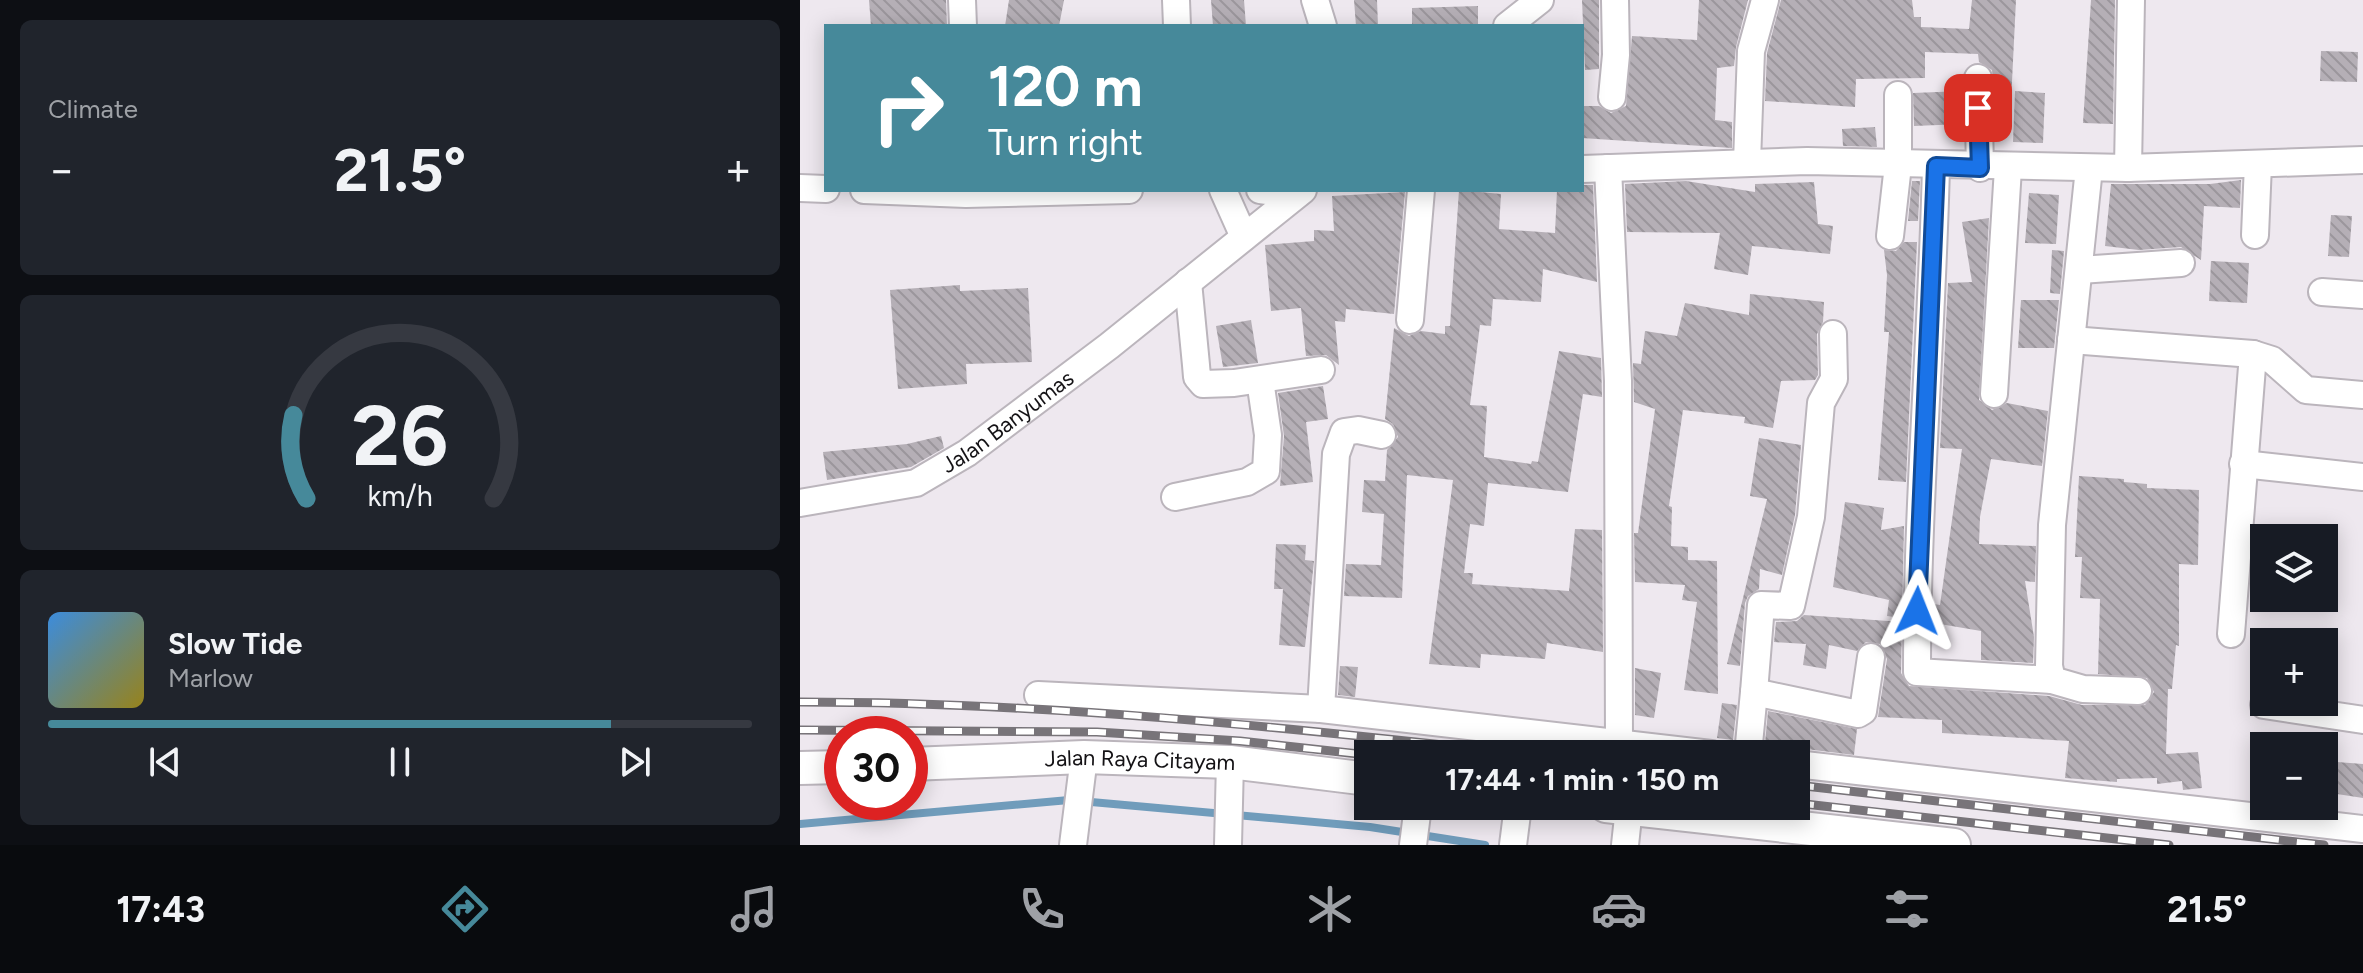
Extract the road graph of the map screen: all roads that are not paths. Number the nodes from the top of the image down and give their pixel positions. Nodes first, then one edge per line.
1 (962, 0) edge
2 (1176, 0) edge
3 (1315, 0) edge
4 (1540, 0) edge
5 (1615, 0) edge
6 (1765, 0) edge
7 (2131, 0) edge
8 (963, 24) edge
9 (1177, 24) edge
10 (1322, 24) edge
11 (1510, 24) edge
12 (1978, 78) dead end
13 (1898, 95) dead end
14 (1612, 97) dead end
15 (2363, 160) edge
16 (1747, 162) junction
17 (2258, 164) junction
18 (1898, 165) junction
19 (1936, 166) junction
20 (1980, 168) junction
21 (2008, 168) junction
22 (2089, 168) junction
23 (2128, 168) junction
24 (1595, 169) edge
25 (800, 188) edge
26 (824, 189) edge
27 (966, 192) edge
28 (1112, 192) edge
29 (1224, 192) edge
30 (1300, 192) edge
31 (1421, 192) edge
32 (2255, 235) dead end
33 (1890, 236) dead end
34 (1244, 237) junction
35 (2181, 263) dead end
36 (2080, 270) junction
37 (1188, 282) junction
38 (2322, 292) dead end
39 (2363, 295) edge
40 (1410, 320) dead end
41 (1833, 334) dead end
42 (2071, 340) junction
43 (2253, 354) junction
44 (1321, 370) dead end
45 (1260, 380) junction
46 (1994, 394) dead end
47 (2363, 395) edge
48 (1382, 435) dead end
49 (2243, 464) junction
50 (2363, 477) edge
51 (1175, 497) dead end
52 (800, 503) edge
53 (2231, 634) dead end
54 (1871, 657) dead end
55 (2052, 680) junction
56 (2138, 691) dead end
57 (1754, 692) junction
58 (1038, 695) dead end
59 (1321, 709) junction
60 (2337, 716) edge
61 (2363, 720) edge
62 (1585, 740) edge
63 (1619, 740) edge
64 (1749, 740) edge
65 (1230, 762) junction
66 (928, 765) edge
67 (1810, 766) edge
68 (824, 767) edge
69 (800, 768) edge
70 (1082, 769) junction
71 (1354, 777) edge
72 (1416, 820) edge
73 (1620, 820) edge
74 (1732, 820) edge
75 (2363, 829) edge
76 (1227, 839) edge
77 (1073, 841) edge
78 (1413, 845) edge
79 (1625, 845) edge
80 (1954, 845) edge

1 - 8 street
2 - 9 street
3 - 10 street
4 - 11 street
5 - 14 street
6 - 16 street
7 - 23 street
12 - 20 street
13 - 18 street
15 - 17 street
16 - 18 street
16 - 24 street
17 - 23 street
17 - 32 street
18 - 19 street
18 - 33 street
19 - 20 street
19 - 55 street
20 - 21 street
21 - 22 street
21 - 46 street
22 - 23 street
22 - 36 street
24 - 63 street
25 - 26 street
27 - 28 street
29 - 34 street
30 - 34 street, Jalan Banyumas
31 - 40 street
34 - 37 street, Jalan Banyumas
35 - 36 street
36 - 42 street
37 - 45 street
37 - 52 street, Jalan Banyumas
38 - 39 street
41 - 57 street
42 - 43 street
42 - 55 street
43 - 47 street
43 - 49 street
44 - 45 street
45 - 51 street
48 - 59 street
49 - 50 street
49 - 53 street
54 - 57 street
55 - 56 street
57 - 64 street
58 - 59 street
59 - 62 street
60 - 61 street
65 - 70 main road, Jalan Raya Citayam
65 - 71 main road, Jalan Raya Citayam
65 - 76 street
66 - 70 main road, Jalan Raya Citayam
67 - 75 street
68 - 69 main road
70 - 77 street
72 - 78 street
73 - 79 street
74 - 80 main road

